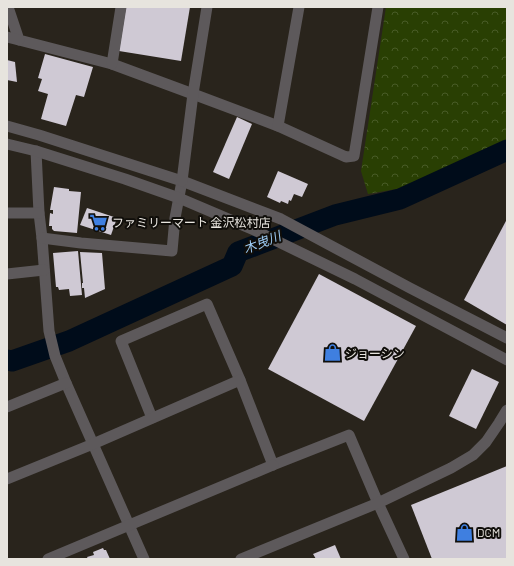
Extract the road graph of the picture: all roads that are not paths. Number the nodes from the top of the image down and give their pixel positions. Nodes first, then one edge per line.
1 (8, 7) edge
2 (121, 7) edge
3 (207, 7) edge
4 (299, 7) edge
5 (378, 7) edge
6 (7, 37) edge
7 (19, 40) junction
8 (112, 64) junction
9 (193, 94) junction
10 (7, 126) edge
11 (278, 126) junction
12 (7, 144) edge
13 (36, 151) junction
14 (182, 181) junction
15 (179, 198) junction
16 (7, 213) edge
17 (39, 213) junction
18 (42, 238) junction
19 (44, 270) junction
20 (7, 274) edge
21 (507, 338) edge
22 (507, 360) edge
23 (240, 380) junction
24 (66, 383) junction
25 (7, 407) edge
26 (507, 410) edge
27 (152, 418) junction
28 (93, 444) junction
29 (273, 465) junction
30 (7, 479) edge
31 (378, 503) junction
32 (129, 524) junction
33 (48, 559) edge
34 (144, 559) edge
35 (241, 559) edge
36 (404, 559) edge

1 - 7 street
2 - 8 street
3 - 9 street
4 - 11 street
5 - 11 street
6 - 7 street
7 - 8 street
8 - 9 street
9 - 11 street
9 - 14 street
10 - 14 street
12 - 13 street
13 - 15 street
13 - 17 street
14 - 15 street
14 - 21 street
15 - 18 street
15 - 22 street
16 - 17 street
17 - 18 street
18 - 19 street
19 - 20 street
19 - 24 street
23 - 27 street
23 - 27 street
23 - 29 street
24 - 25 street
24 - 28 street
26 - 31 street
27 - 28 street
28 - 30 street
28 - 32 street
29 - 31 street
29 - 32 street
31 - 35 street
31 - 36 street
32 - 33 street
32 - 34 street

